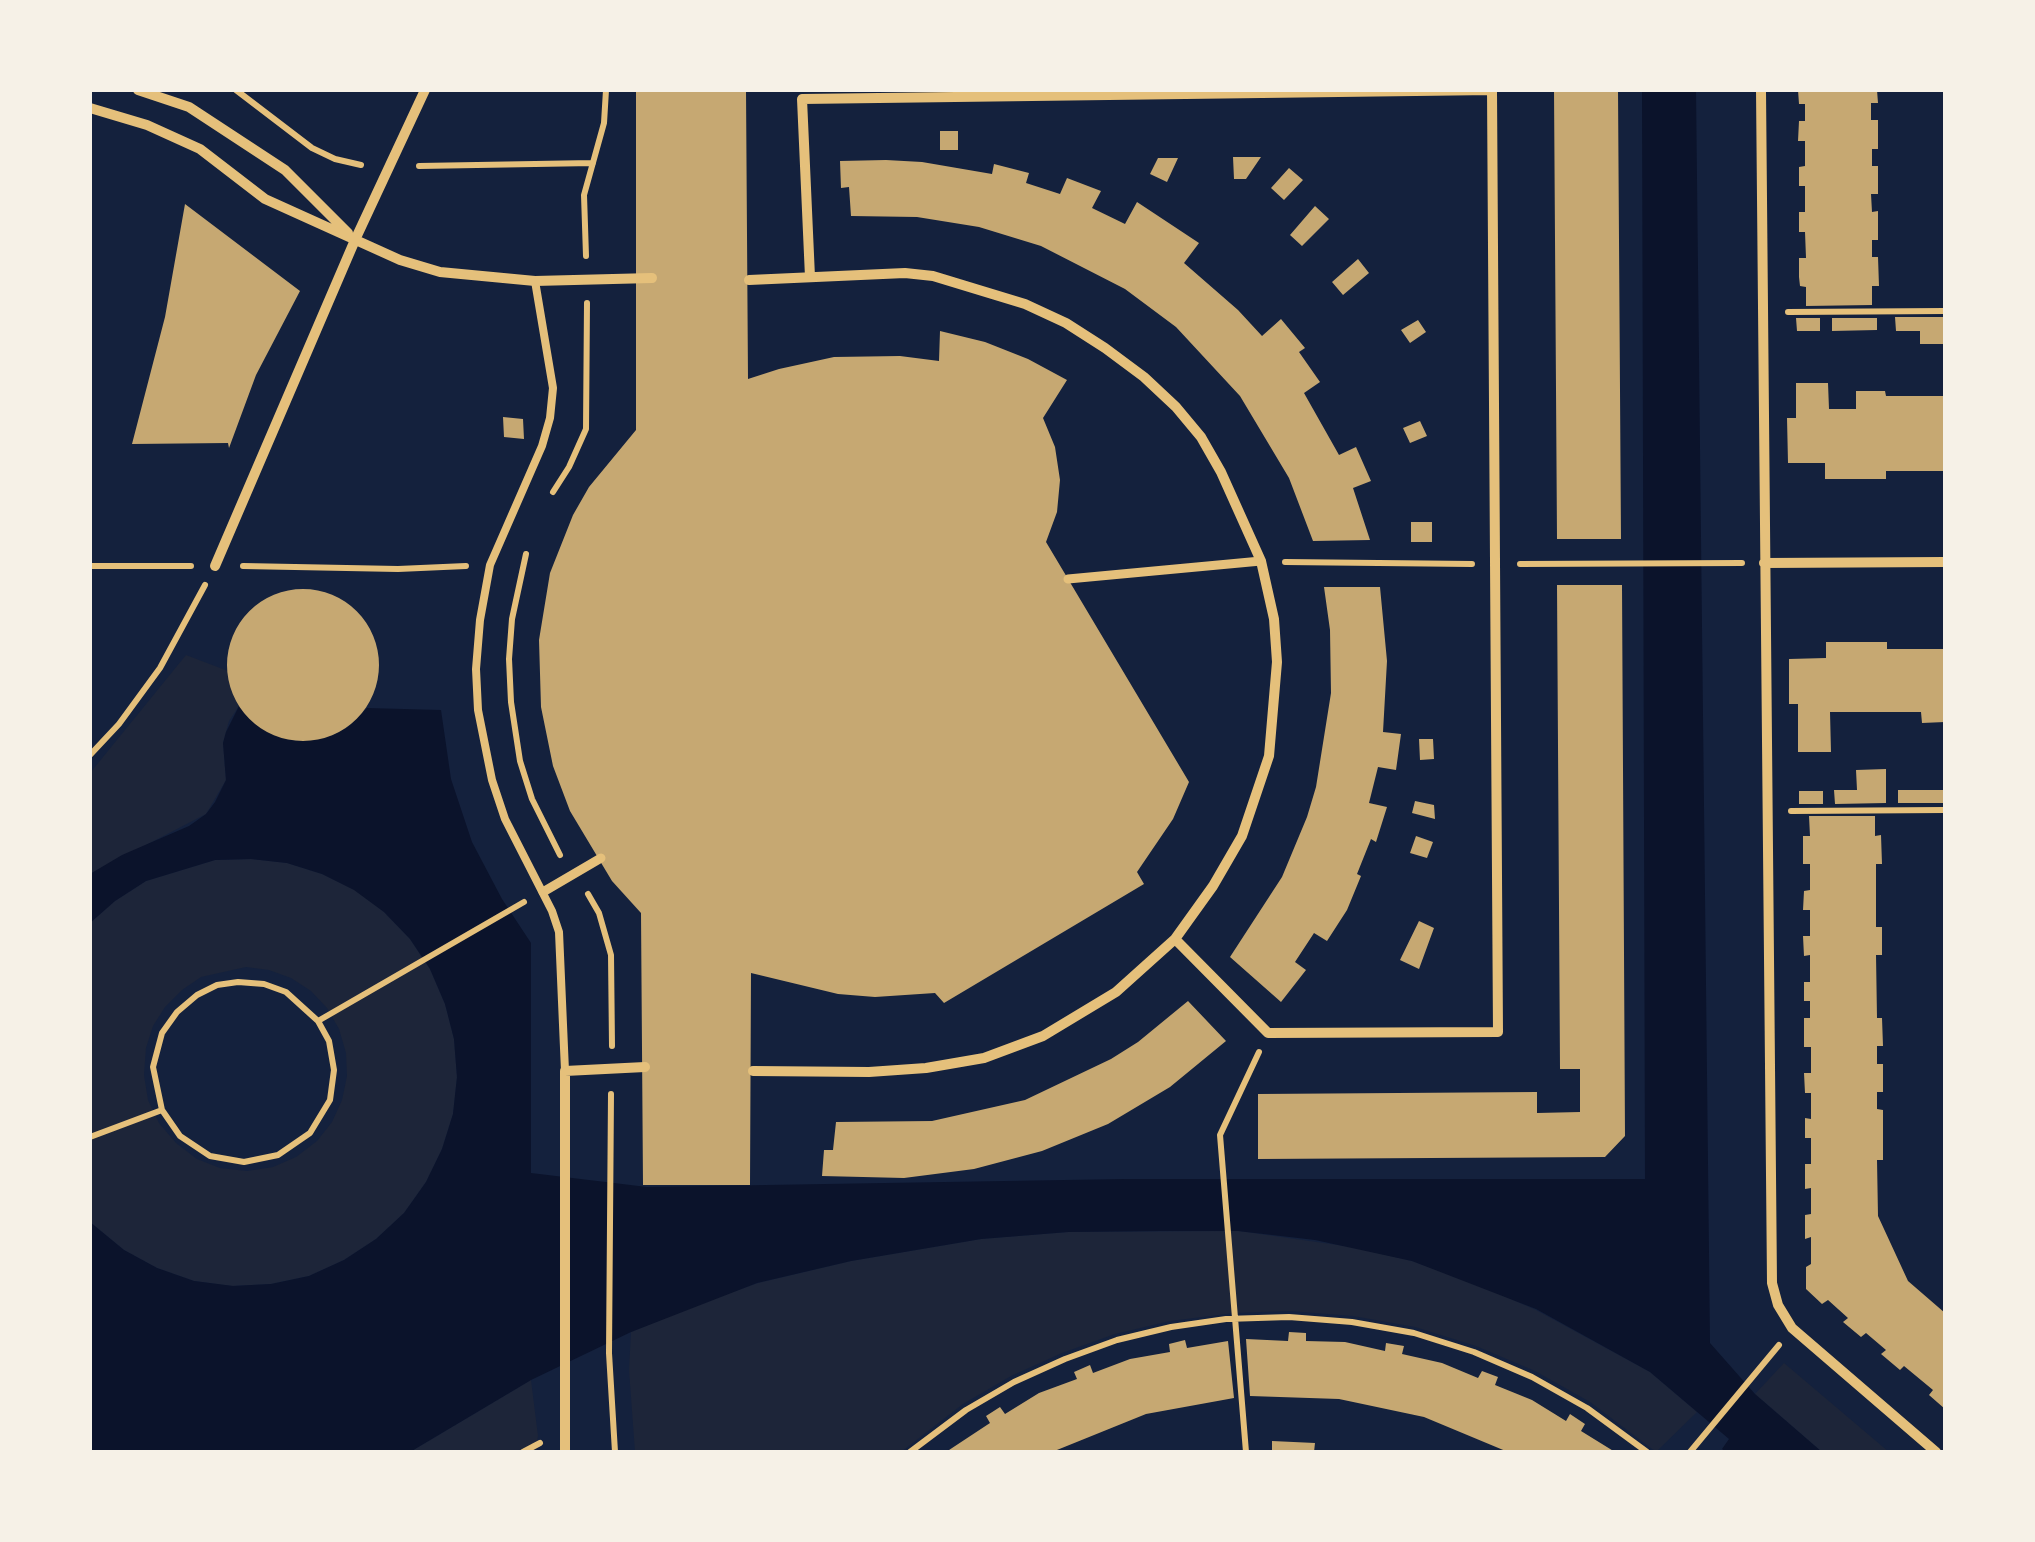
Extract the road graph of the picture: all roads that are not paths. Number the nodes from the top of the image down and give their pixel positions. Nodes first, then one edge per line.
1 (138, 90) edge
2 (425, 90) edge
3 (1762, 90) edge
4 (801, 95) edge
5 (90, 108) edge
6 (356, 240) junction
7 (810, 277) junction
8 (652, 278) dead end
9 (750, 280) dead end
10 (535, 282) junction
11 (1261, 561) junction
12 (1945, 562) edge
13 (1764, 564) junction
14 (214, 566) road end
15 (1068, 580) dead end
16 (600, 858) dead end
17 (543, 892) junction
18 (1175, 939) junction
19 (645, 1067) dead end
20 (565, 1071) junction
21 (753, 1071) dead end
22 (565, 1452) edge
23 (1936, 1452) edge

1 - 6 street
2 - 6 street
3 - 13 street
4 - 7 street
4 - 18 street
5 - 6 street
6 - 10 street
6 - 14 street
7 - 9 street
7 - 11 street
8 - 10 street
10 - 17 lane
11 - 15 street
11 - 18 street
12 - 13 street
13 - 23 street
16 - 17 street
17 - 20 lane
18 - 21 street
19 - 20 street
20 - 22 street

